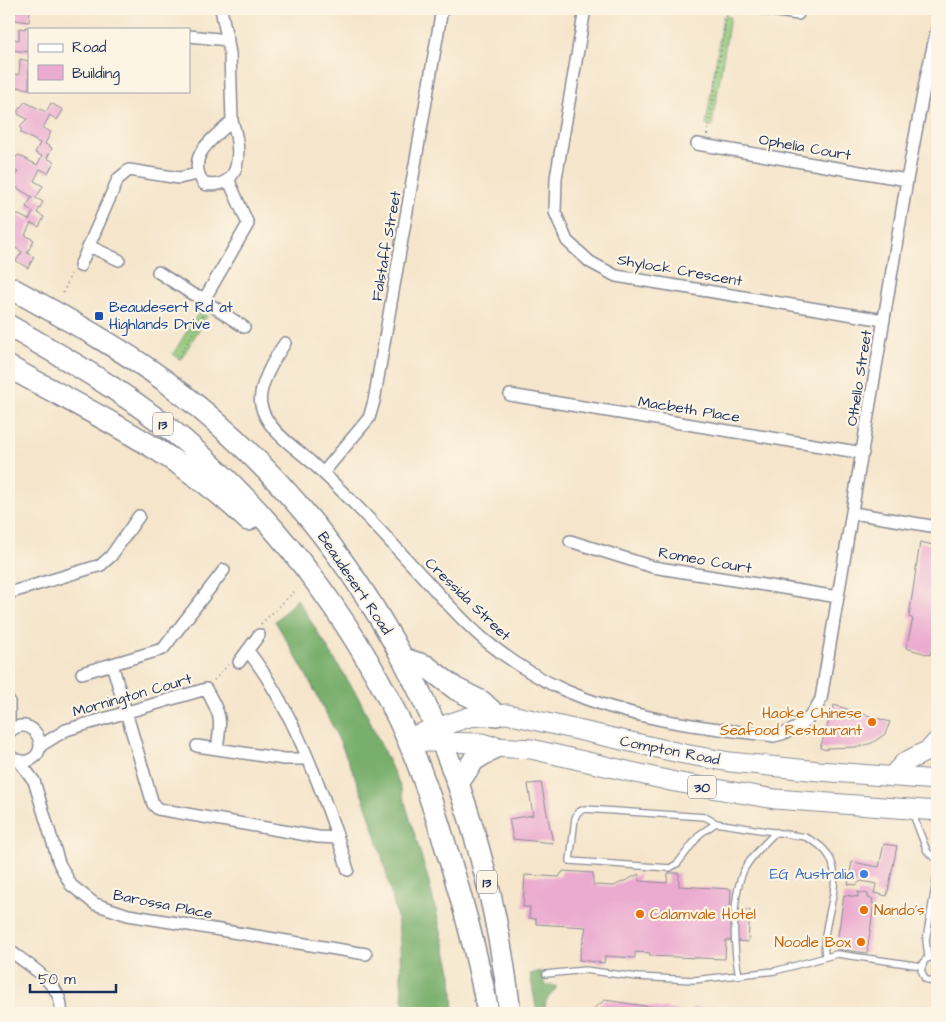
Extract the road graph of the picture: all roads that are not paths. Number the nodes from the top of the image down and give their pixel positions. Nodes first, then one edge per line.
1 (221, 9) edge
2 (442, 9) edge
3 (585, 9) edge
4 (765, 9) edge
5 (798, 14) dead end
6 (937, 30) edge
7 (190, 36) edge
8 (228, 40) junction
9 (931, 79) edge
10 (232, 121) junction
11 (701, 144) road end
12 (197, 174) junction
13 (907, 180) junction
14 (229, 181) junction
15 (89, 246) junction
16 (119, 260) dead end
17 (80, 266) road end
18 (158, 272) dead end
19 (9, 287) edge
20 (208, 302) junction
21 (884, 320) junction
22 (9, 326) edge
23 (244, 327) dead end
24 (285, 343) dead end
25 (9, 368) edge
26 (510, 395) dead end
27 (862, 453) junction
28 (323, 473) junction
29 (853, 513) junction
30 (139, 516) dead end
31 (937, 527) edge
32 (570, 541) dead end
33 (293, 551) junction
34 (224, 570) dead end
35 (9, 593) edge
36 (838, 597) junction
37 (259, 635) dead end
38 (248, 651) junction
39 (404, 659) junction
40 (239, 662) dead end
41 (112, 664) junction
42 (82, 673) dead end
43 (9, 703) edge
44 (127, 712) junction
45 (496, 715) junction
46 (801, 726) joint
47 (30, 728) junction
48 (66, 730) junction
49 (9, 732) edge
50 (439, 735) junction
51 (408, 741) junction
52 (937, 741) edge
53 (197, 746) dead end
54 (495, 747) junction
55 (217, 749) junction
56 (38, 750) junction
57 (14, 758) edge
58 (307, 759) junction
59 (891, 777) junction
60 (937, 780) edge
61 (34, 781) junction
62 (458, 783) junction
63 (911, 810) junction
64 (937, 811) edge
65 (716, 823) junction
66 (776, 832) junction
67 (338, 838) junction
68 (937, 861) edge
69 (348, 870) dead end
70 (937, 875) edge
71 (9, 950) edge
72 (366, 954) dead end
73 (937, 955) edge
74 (825, 956) junction
75 (928, 958) junction
76 (922, 966) junction
77 (546, 974) dead end
78 (740, 976) junction
79 (937, 984) edge
80 (61, 1013) edge
81 (488, 1013) edge
82 (510, 1013) edge

1 - 8 street
2 - 28 street, Falstaff Street
3 - 21 street, Shylock Crescent
4 - 5 street
6 - 9 street, Othello Street
7 - 8 street
8 - 10 street
9 - 13 street, Othello Street
10 - 12 street
10 - 14 street
11 - 13 street, Ophelia Court
12 - 14 street
12 - 15 street
13 - 21 street, Othello Street
14 - 20 street
15 - 16 street
15 - 17 street
18 - 20 street
19 - 39 highway, Beaudesert Road / 13
20 - 23 street
21 - 27 street, Othello Street
22 - 33 highway, 13
24 - 28 street, Cressida Street
25 - 33 highway
26 - 27 street, Macbeth Place
27 - 29 street, Othello Street
28 - 46 street, Cressida Street
29 - 31 street
29 - 36 street, Othello Street
30 - 35 street
32 - 36 street, Romeo Court
33 - 51 highway, 13
34 - 41 street
36 - 46 street, Othello Street
37 - 38 street
38 - 40 street
38 - 58 street
39 - 45 highway
39 - 50 highway, Beaudesert Road / 13
41 - 42 street
41 - 44 street
43 - 47 street
43 - 49 street
44 - 48 street, Mornington Court
44 - 55 street, Mornington Court
44 - 67 street
45 - 50 main road, Compton Road
45 - 59 main road, Compton Road / 30
47 - 48 street, Mornington Court
47 - 49 street, Mornington Court
47 - 56 street
48 - 56 street, Mornington Court
50 - 51 main road, Compton Road / 30
50 - 54 main road, Compton Road / 30
50 - 62 highway, Beaudesert Road / 13
51 - 81 highway, 13
52 - 59 main road
53 - 55 street
54 - 62 highway
54 - 63 main road, Compton Road / 30
55 - 58 street
56 - 57 street, Mornington Court
56 - 61 street, Barossa Place
57 - 61 street, Barossa Place
58 - 67 street
59 - 60 main road, Compton Road / 30
61 - 72 street, Barossa Place
62 - 82 highway, Beaudesert Road / 13
63 - 64 main road, Compton Road / 30
63 - 68 lane
65 - 65 lane
65 - 66 lane
66 - 74 lane
66 - 78 lane
67 - 69 street
70 - 75 lane
71 - 80 street
73 - 75 lane
74 - 76 lane
74 - 78 lane
75 - 76 lane
76 - 79 lane
77 - 78 lane

